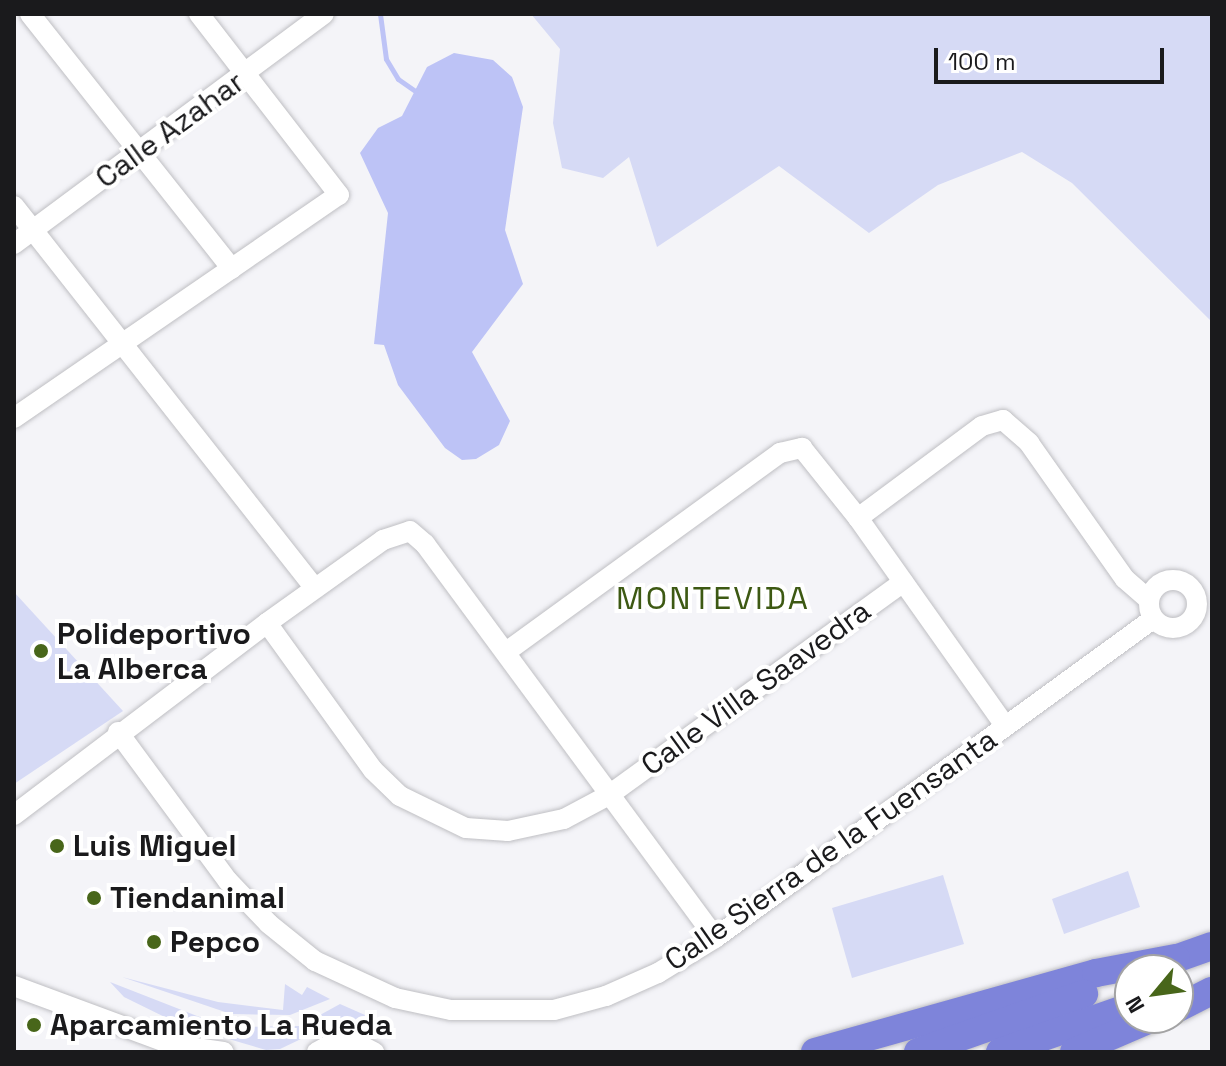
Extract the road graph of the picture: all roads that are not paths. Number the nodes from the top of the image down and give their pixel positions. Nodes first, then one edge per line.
1 (30, 14) edge
2 (199, 14) edge
3 (324, 14) edge
4 (245, 75) junction
5 (139, 152) junction
6 (14, 206) edge
7 (32, 230) junction
8 (14, 244) edge
9 (232, 269) junction
10 (123, 344) junction
11 (14, 418) edge
12 (858, 518) junction
13 (903, 582) junction
14 (315, 588) junction
15 (267, 623) junction
16 (506, 652) junction
17 (1005, 726) junction
18 (118, 732) junction
19 (609, 795) junction
20 (14, 815) edge
21 (715, 938) junction
22 (1212, 946) edge
23 (1188, 954) edge
24 (1114, 970) edge
25 (1114, 982) edge
26 (14, 986) edge
27 (1212, 991) edge
28 (1194, 1000) edge
29 (1114, 1013) edge
30 (1116, 1034) edge
31 (177, 1048) edge
32 (315, 1051) edge
33 (192, 1052) edge
34 (224, 1052) edge
35 (374, 1052) edge
36 (815, 1052) edge
37 (918, 1052) edge
38 (1000, 1052) edge
39 (1074, 1052) edge

1 - 5 street
2 - 4 street
3 - 4 street, Calle Azahar
4 - 5 street, Calle Azahar
4 - 9 street
5 - 7 street, Calle Azahar
5 - 9 street
6 - 7 street
7 - 8 street, Calle Azahar
7 - 10 street
9 - 10 street
10 - 11 street
10 - 14 street
12 - 13 street
12 - 16 street
12 - 17 street, Calle Sierra de la Fuensanta
13 - 17 street
13 - 19 street, Calle Villa Saavedra
14 - 15 street
14 - 16 street
15 - 18 street
15 - 19 street, Calle Villa Saavedra
16 - 19 street
17 - 21 street, Calle Sierra de la Fuensanta
18 - 20 street
18 - 21 street, Calle Sierra de la Fuensanta
19 - 21 street
22 - 23 highway
24 - 36 highway
25 - 37 highway
26 - 31 street
27 - 28 highway
29 - 38 highway
30 - 39 highway
31 - 33 street
31 - 34 street
32 - 35 street

